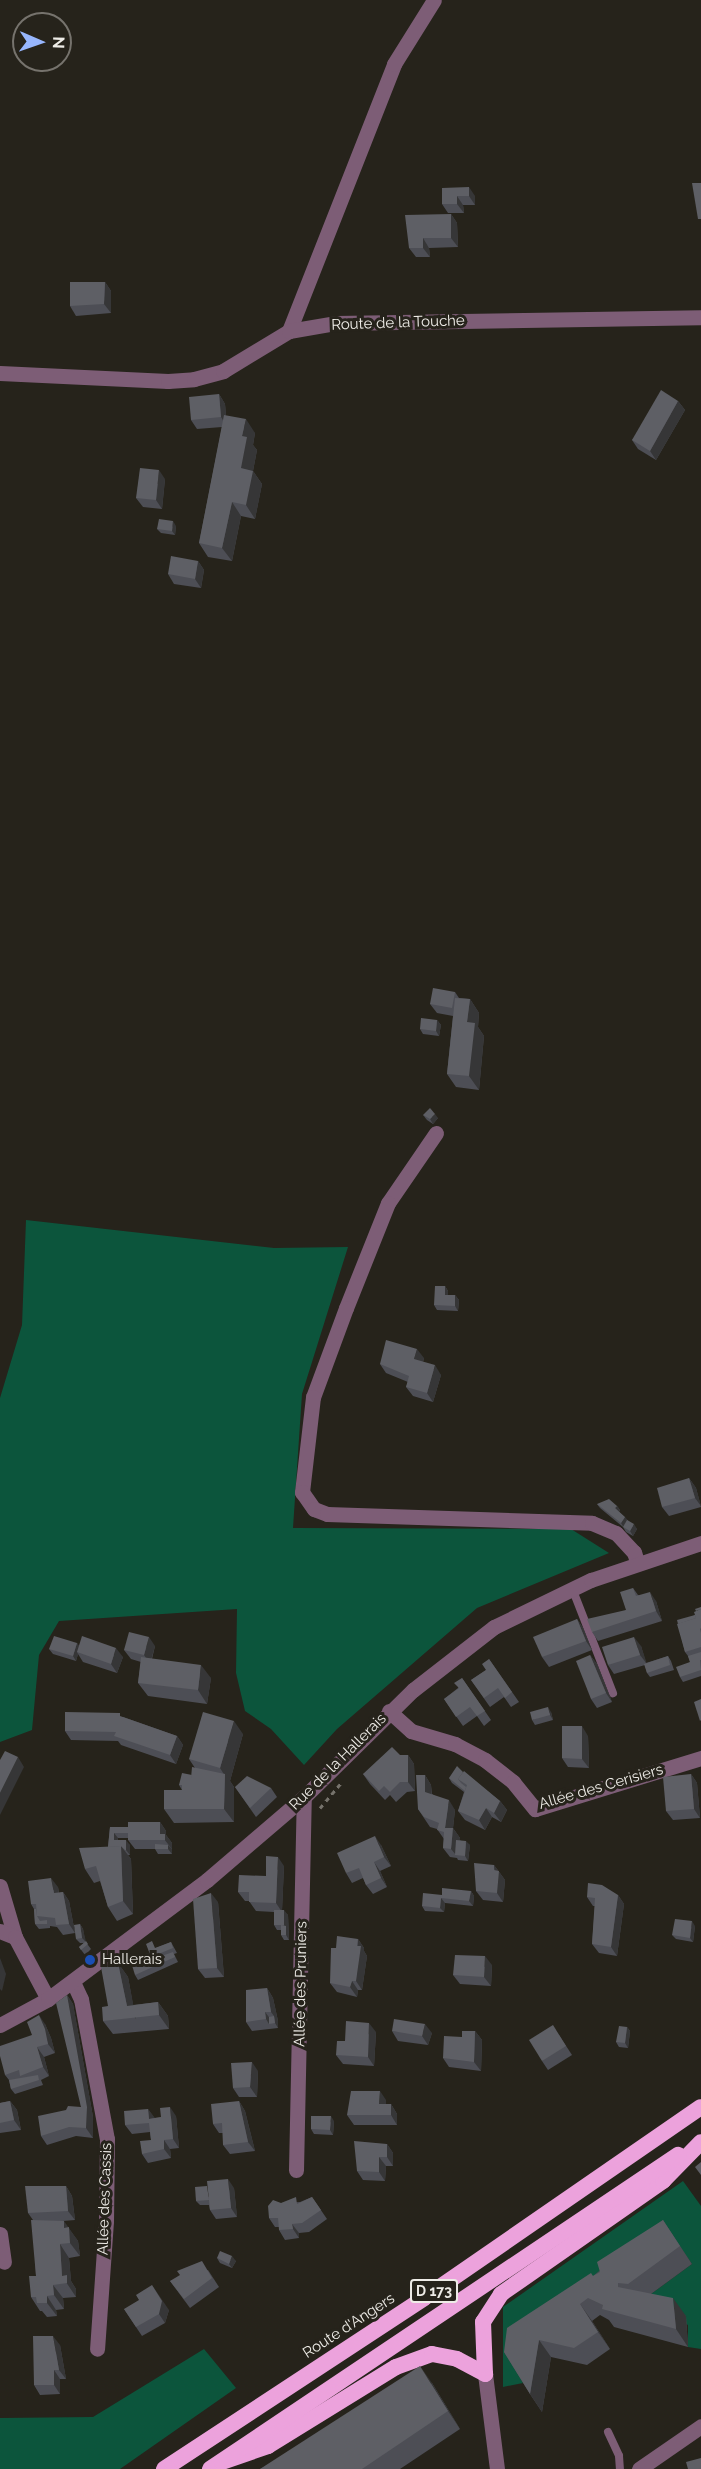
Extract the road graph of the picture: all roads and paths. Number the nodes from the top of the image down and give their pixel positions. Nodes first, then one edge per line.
1 (434, 0) edge
2 (701, 317) edge
3 (289, 331) junction
4 (0, 373) edge
5 (436, 1133) dead end
6 (701, 1543) edge
7 (637, 1562) junction
8 (572, 1588) junction
9 (613, 1693) dead end
10 (389, 1711) junction
11 (701, 1758) edge
12 (345, 1783) dead end
13 (304, 1797) junction
14 (316, 1811) dead end
15 (0, 1886) edge
16 (0, 1931) edge
17 (15, 1936) junction
18 (73, 1982) junction
19 (48, 1999) junction
20 (0, 2025) edge
21 (701, 2107) edge
22 (701, 2141) edge
23 (296, 2170) dead end
24 (0, 2234) edge
25 (4, 2262) dead end
26 (97, 2349) dead end
27 (485, 2374) junction
28 (701, 2426) edge
29 (608, 2432) dead end
30 (216, 2466) edge
31 (164, 2469) edge
32 (497, 2469) edge
33 (620, 2469) edge
34 (639, 2469) edge

1 - 3 street
2 - 3 street, Route de la Touche
3 - 4 street, Route de la Touche
5 - 7 street
6 - 7 street, Rue de la Hallerais
7 - 8 street, Rue de la Hallerais
8 - 9 lane
8 - 10 street, Rue de la Hallerais
10 - 11 street, Allée des Cerisiers
10 - 13 street, Rue de la Hallerais
12 - 14 path
13 - 18 street, Rue de la Hallerais
13 - 23 street, Allée des Pruniers
15 - 17 street
16 - 17 street
17 - 19 street
18 - 19 street, Rue de la Hallerais
18 - 26 street, Allée des Cassis
19 - 20 street, Rue de la Hallerais
21 - 31 highway, Route d'Angers / D 173
22 - 27 highway
22 - 30 highway, D 173
24 - 25 street
27 - 30 highway
27 - 32 street
28 - 34 street
29 - 33 lane

